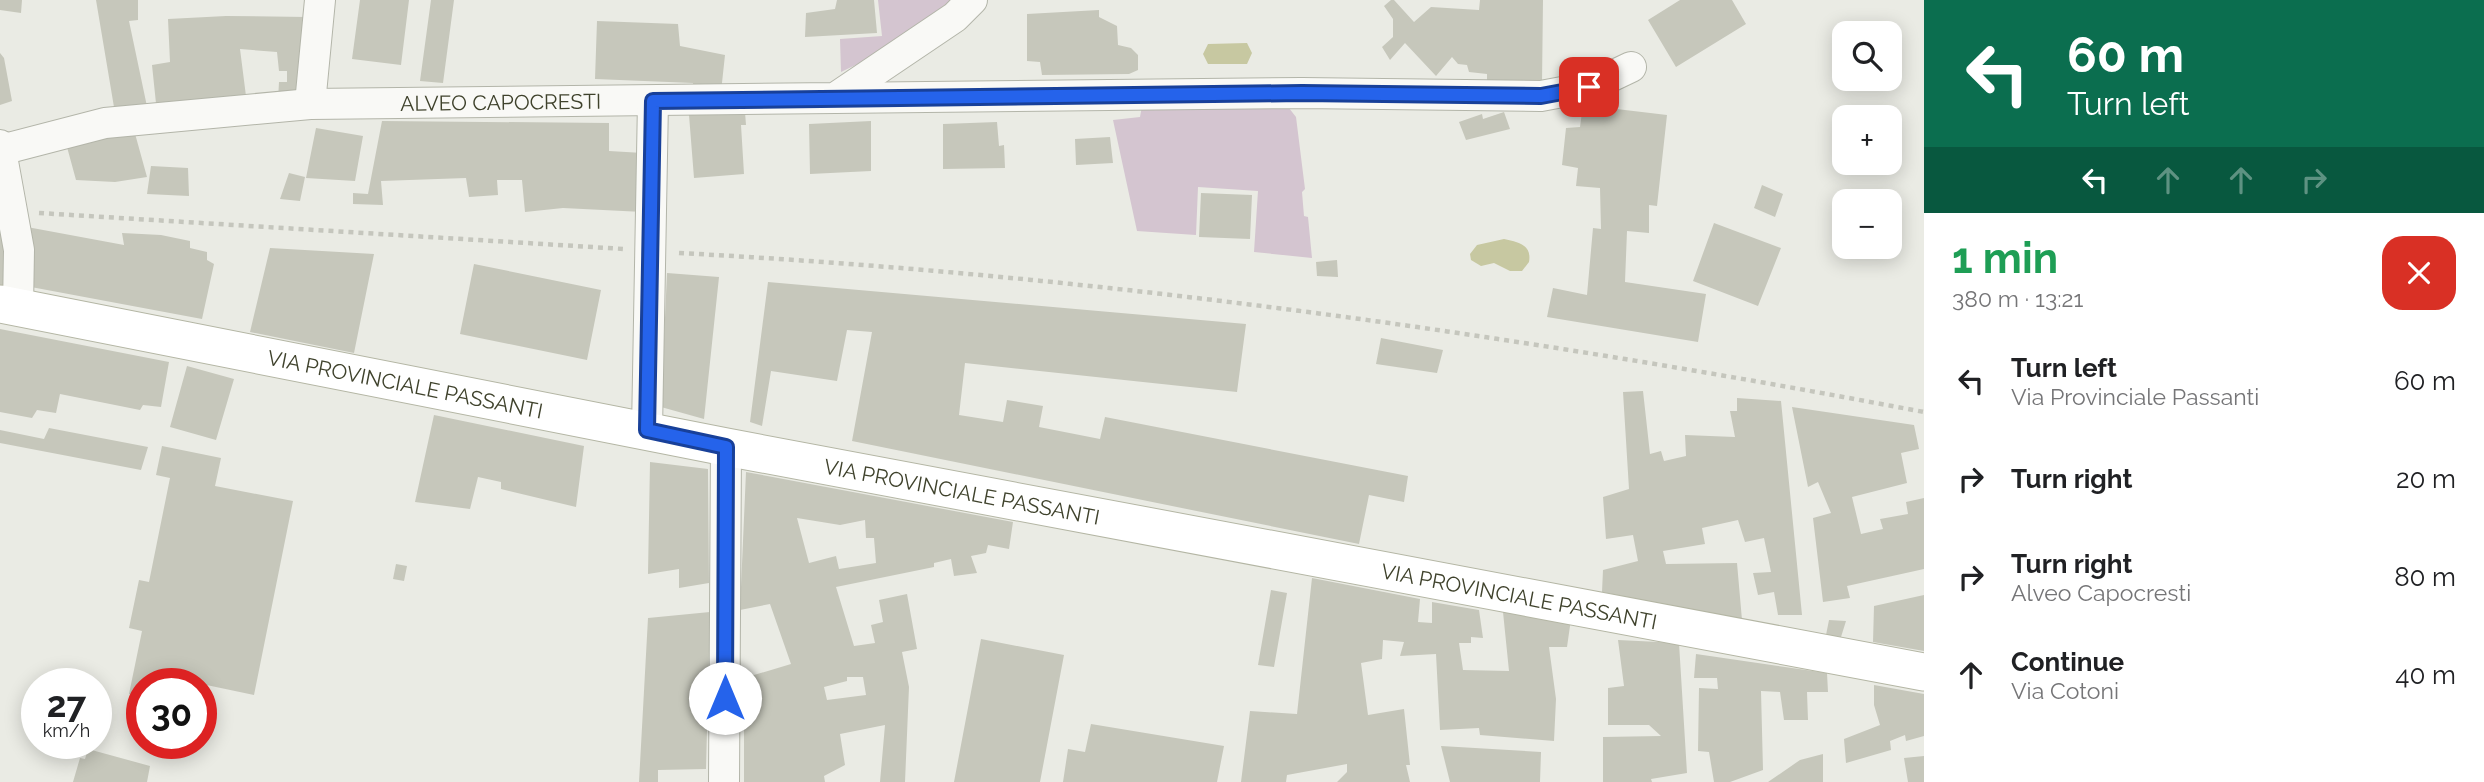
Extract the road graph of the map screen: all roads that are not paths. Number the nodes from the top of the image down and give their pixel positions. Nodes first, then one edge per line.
1 (320, 0) edge
2 (972, 0) edge
3 (1631, 68) dead end
4 (835, 98) junction
5 (653, 101) junction
6 (310, 104) junction
7 (1, 148) edge
8 (9, 306) edge
9 (647, 430) junction
10 (726, 447) junction
11 (1924, 672) edge
12 (724, 782) edge

1 - 6 street
2 - 4 street
3 - 4 street, ALVEO CAPOCRESTI
4 - 5 street, ALVEO CAPOCRESTI
5 - 6 street, ALVEO CAPOCRESTI
5 - 9 street
6 - 7 street, ALVEO CAPOCRESTI
7 - 8 street
8 - 9 main road, VIA PROVINCIALE PASSANTI
9 - 10 main road, VIA PROVINCIALE PASSANTI
10 - 11 main road, VIA PROVINCIALE PASSANTI
10 - 12 street

